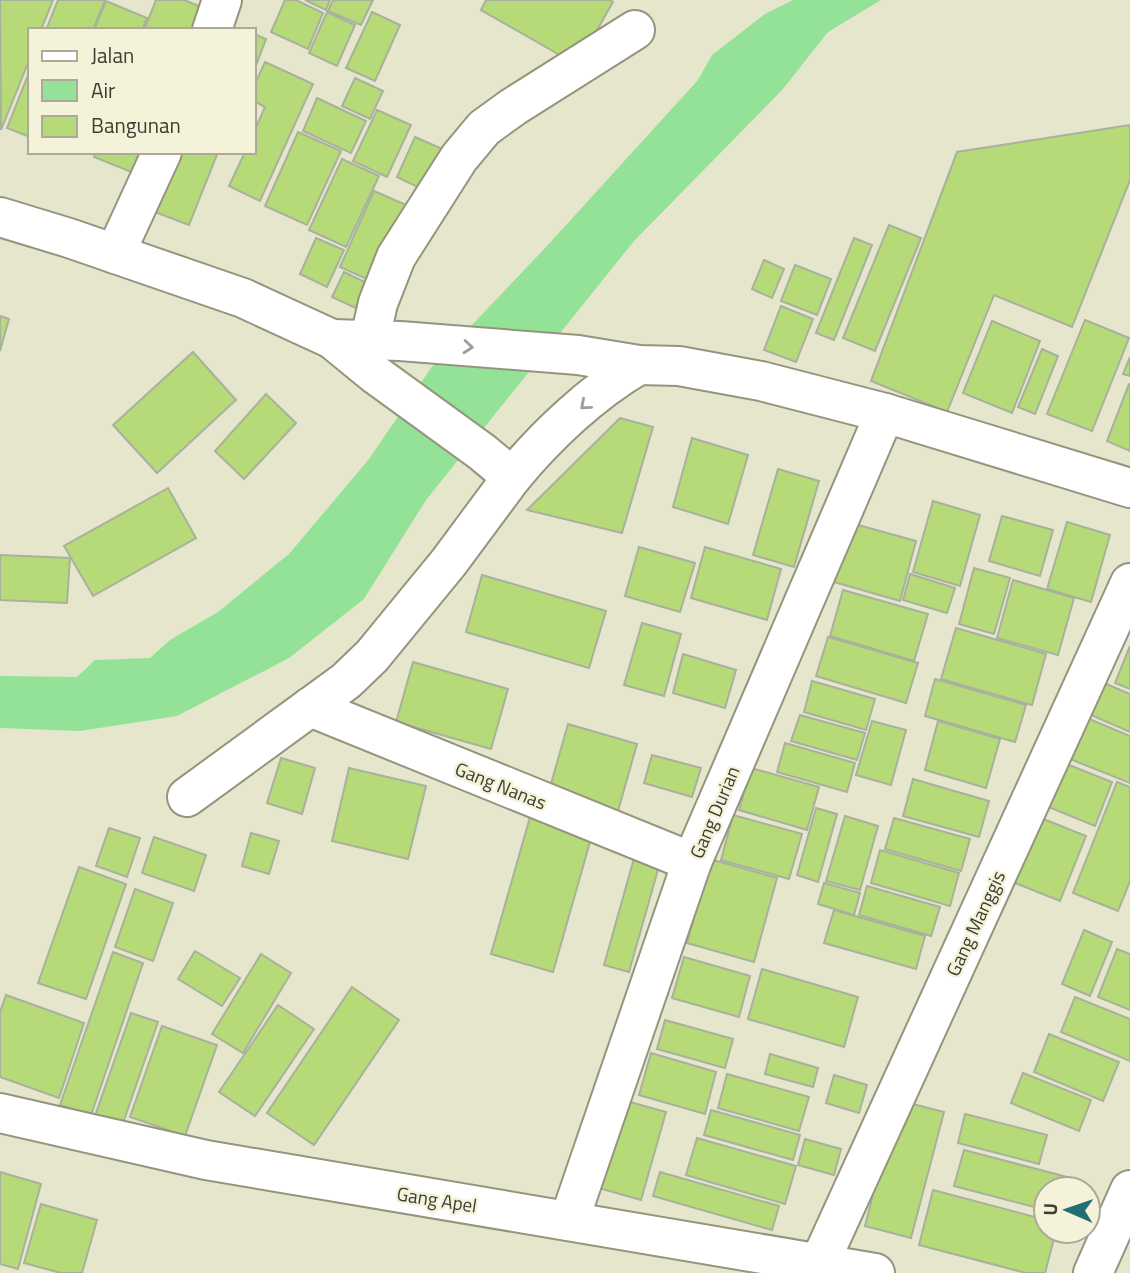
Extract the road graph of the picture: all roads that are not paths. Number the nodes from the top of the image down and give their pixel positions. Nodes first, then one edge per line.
1 (222, 0) edge
2 (213, 28) edge
3 (635, 30) dead end
4 (161, 154) edge
5 (0, 217) edge
6 (115, 254) junction
7 (378, 356) junction
8 (639, 365) junction
9 (885, 413) junction
10 (512, 477) junction
11 (1130, 488) edge
12 (1130, 583) edge
13 (310, 707) junction
14 (187, 797) dead end
15 (692, 862) junction
16 (0, 1113) edge
17 (1130, 1190) edge
18 (569, 1221) junction
19 (817, 1269) edge
20 (875, 1273) edge
21 (1093, 1273) edge

1 - 2 street
3 - 7 street
4 - 6 street
5 - 6 street
6 - 7 street
7 -> 8 street
7 - 10 street
8 - 9 street
8 -> 10 street
9 - 11 street
9 - 15 street, Gang Durian
10 - 13 street
12 - 19 street, Gang Manggis
13 - 14 street
13 - 15 street, Gang Nanas
15 - 18 street, Gang Durian
16 - 18 street, Gang Apel
17 - 21 street
18 - 19 street, Gang Apel
19 - 20 street, Gang Apel

